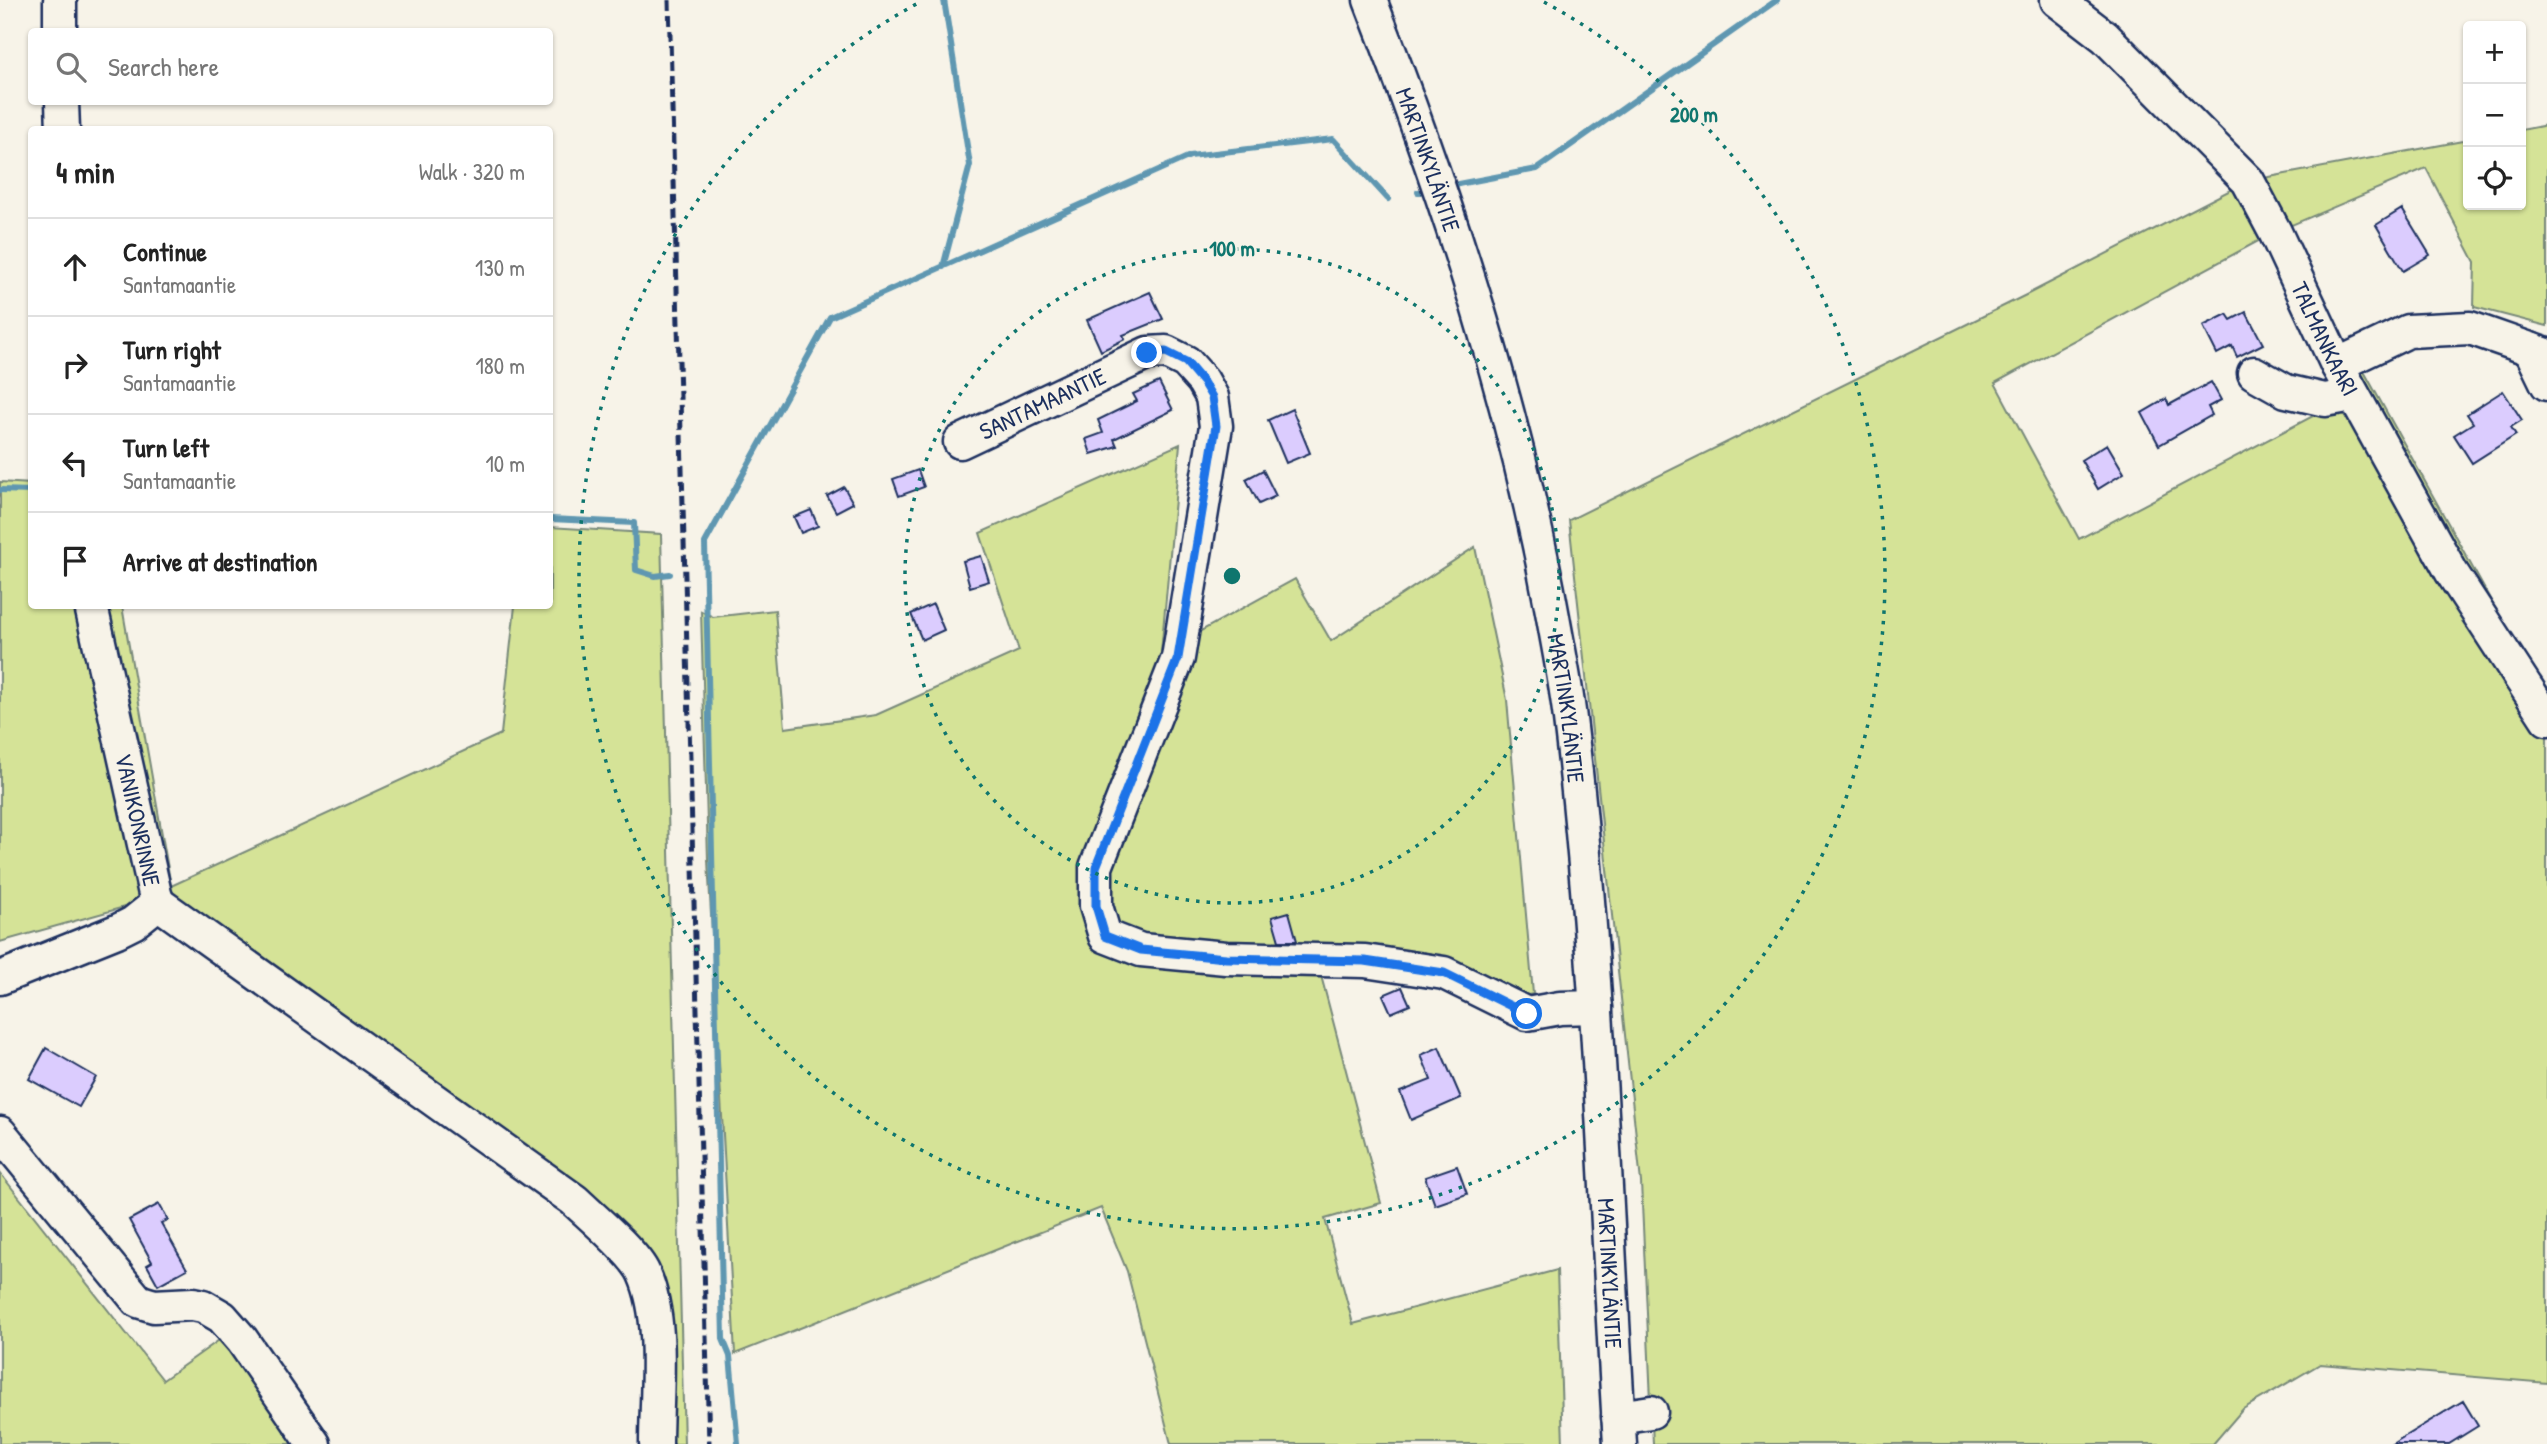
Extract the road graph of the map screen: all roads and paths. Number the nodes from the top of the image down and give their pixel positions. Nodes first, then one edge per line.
1 (60, 0) edge
2 (1370, 0) edge
3 (2057, 0) edge
4 (60, 28) edge
5 (62, 105) edge
6 (63, 126) edge
7 (2538, 352) edge
8 (2337, 365) junction
9 (2254, 373) dead end
10 (2547, 384) edge
11 (2354, 395) junction
12 (960, 442) dead end
13 (92, 609) edge
14 (2547, 719) edge
15 (159, 903) junction
16 (0, 978) edge
17 (1596, 1007) junction
18 (0, 1133) edge
19 (1651, 1412) dead end
20 (1619, 1431) edge
21 (314, 1444) edge
22 (656, 1444) edge

1 - 4 street
2 - 17 street, MARTINKYLÄNTIE
3 - 8 street, TALMANKAARI
5 - 6 street
7 - 8 street
7 - 10 street
8 - 11 street, TALMANKAARI
9 - 11 street
11 - 14 street, TALMANKAARI
12 - 17 street, SANTAMAANTIE
13 - 15 street, VANIKONRINNE
15 - 16 street, VANIKONRINNE
15 - 22 street
17 - 20 street, MARTINKYLÄNTIE
18 - 21 street
19 - 20 street

